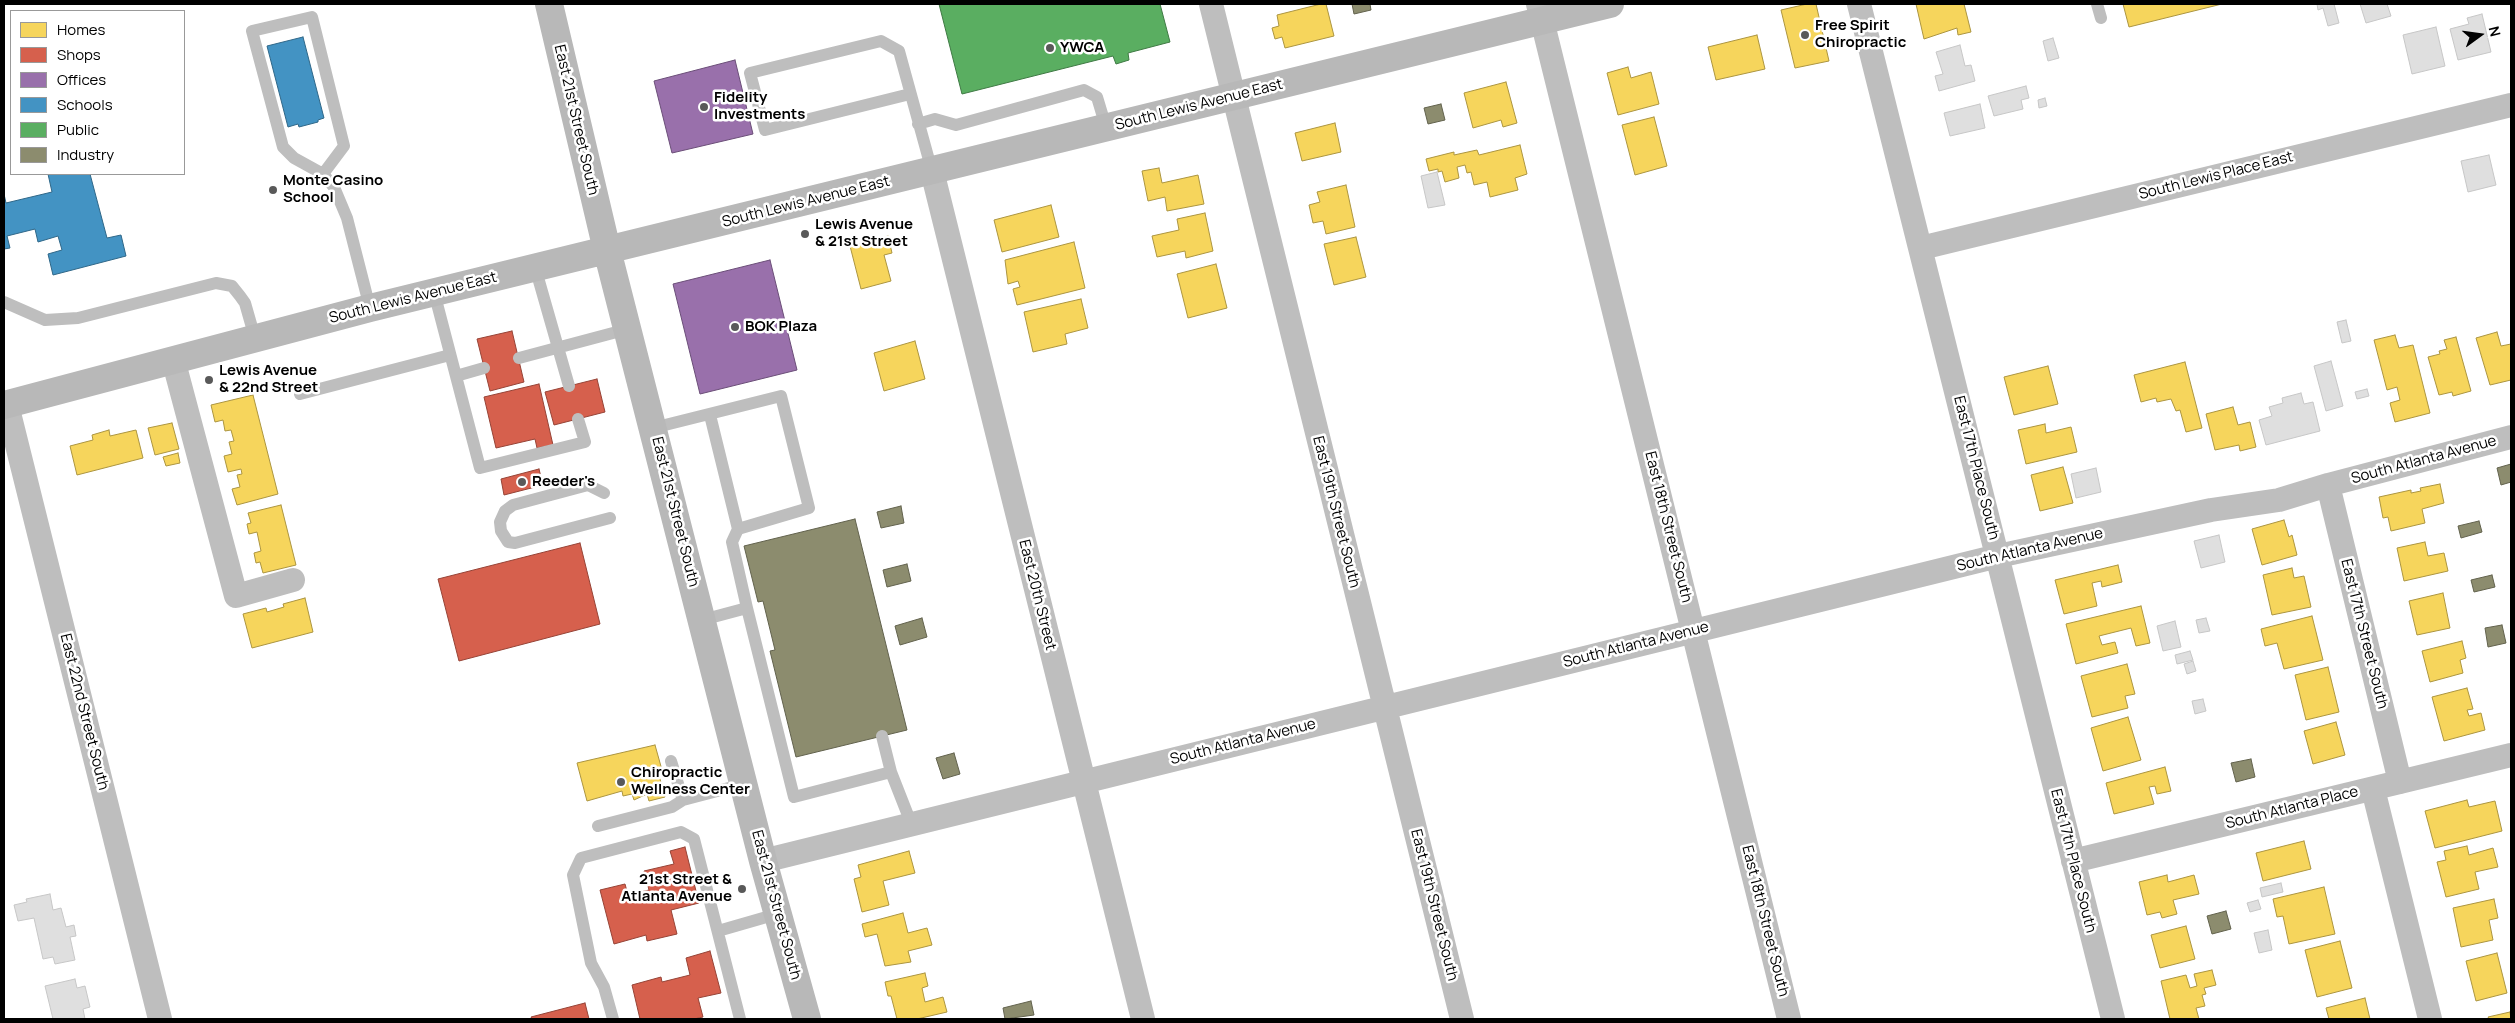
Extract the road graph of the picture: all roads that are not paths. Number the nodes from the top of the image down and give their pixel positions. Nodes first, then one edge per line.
1 (549, 4) edge
2 (1211, 4) edge
3 (1610, 4) edge
4 (1859, 4) edge
5 (2097, 4) edge
6 (1540, 12) edge
7 (2101, 18) dead end
8 (910, 94) junction
9 (1234, 97) junction
10 (2511, 105) edge
11 (918, 124) junction
12 (1106, 127) junction
13 (932, 171) junction
14 (323, 174) junction
15 (1921, 248) junction
16 (607, 250) junction
17 (535, 268) junction
18 (434, 292) junction
19 (4, 302) edge
20 (370, 308) junction
21 (628, 329) junction
22 (255, 338) junction
23 (558, 348) junction
24 (450, 355) junction
25 (519, 358) dead end
26 (173, 359) junction
27 (484, 368) dead end
28 (456, 376) junction
29 (569, 386) dead end
30 (300, 394) dead end
31 (5, 405) edge
32 (710, 415) junction
33 (578, 419) dead end
34 (653, 428) junction
35 (2511, 437) edge
36 (2328, 485) junction
37 (604, 494) dead end
38 (610, 518) dead end
39 (738, 529) junction
40 (1998, 556) junction
41 (293, 580) dead end
42 (746, 608) junction
43 (702, 620) junction
44 (1694, 631) junction
45 (1385, 707) junction
46 (882, 736) dead end
47 (2511, 755) edge
48 (670, 761) dead end
49 (891, 772) junction
50 (1083, 782) junction
51 (2400, 782) junction
52 (744, 784) junction
53 (2372, 789) junction
54 (683, 800) junction
55 (910, 823) junction
56 (598, 826) dead end
57 (763, 861) junction
58 (2073, 862) junction
59 (777, 914) junction
60 (718, 931) junction
61 (160, 1019) edge
62 (613, 1019) edge
63 (740, 1019) edge
64 (807, 1019) edge
65 (1143, 1019) edge
66 (1462, 1019) edge
67 (1789, 1019) edge
68 (2112, 1019) edge
69 (2430, 1019) edge

1 - 16 main road, East 21st Street South
2 - 9 street, East 19th Street South
3 - 6 main road, South Lewis Avenue East
4 - 15 street, East 17th Place South
5 - 7 lane
6 - 9 main road, South Lewis Avenue East
6 - 44 street, East 18th Street South
8 - 8 lane
8 - 11 lane
9 - 12 main road, South Lewis Avenue East
9 - 45 street, East 19th Street South
10 - 15 street, South Lewis Place East
11 - 12 lane
11 - 13 lane
12 - 13 main road, South Lewis Avenue East
13 - 16 main road, South Lewis Avenue East
13 - 50 street, East 20th Street
14 - 14 lane
14 - 20 lane
15 - 40 street, East 17th Place South
16 - 17 main road, South Lewis Avenue East
16 - 21 main road, East 21st Street South
17 - 18 main road, South Lewis Avenue East
17 - 23 lane
18 - 20 main road, South Lewis Avenue East
18 - 24 lane
19 - 22 lane
20 - 22 main road, South Lewis Avenue East
21 - 23 lane
21 - 34 main road, East 21st Street South
22 - 26 main road, South Lewis Avenue East
23 - 25 lane
23 - 29 lane
24 - 28 lane
24 - 30 lane
26 - 31 main road, South Lewis Avenue East
26 - 41 street
27 - 28 lane
28 - 33 lane
31 - 61 street, East 22nd Street South
32 - 34 lane
32 - 39 lane
32 - 39 lane
34 - 43 main road, East 21st Street South
35 - 36 street, South Atlanta Avenue
36 - 40 street, South Atlanta Avenue
36 - 51 street, East 17th Street South
37 - 38 lane
39 - 42 lane
40 - 44 street, South Atlanta Avenue
40 - 58 street, East 17th Place South
42 - 43 lane
42 - 49 lane
43 - 52 main road, East 21st Street South
44 - 45 street, South Atlanta Avenue
44 - 67 street, East 18th Street South
45 - 50 street, South Atlanta Avenue
45 - 66 street, East 19th Street South
46 - 49 lane
47 - 51 street, South Atlanta Place
48 - 54 lane
49 - 55 lane
50 - 55 street, South Atlanta Avenue
50 - 65 street, East 20th Street
51 - 53 street, South Atlanta Place
52 - 54 lane
52 - 57 main road, East 21st Street South
53 - 58 street, South Atlanta Place
53 - 69 street
54 - 56 lane
55 - 57 street, South Atlanta Avenue
57 - 59 main road, East 21st Street South
58 - 68 street, East 17th Place South
59 - 60 lane
59 - 64 main road, East 21st Street South
60 - 62 lane
60 - 63 lane

